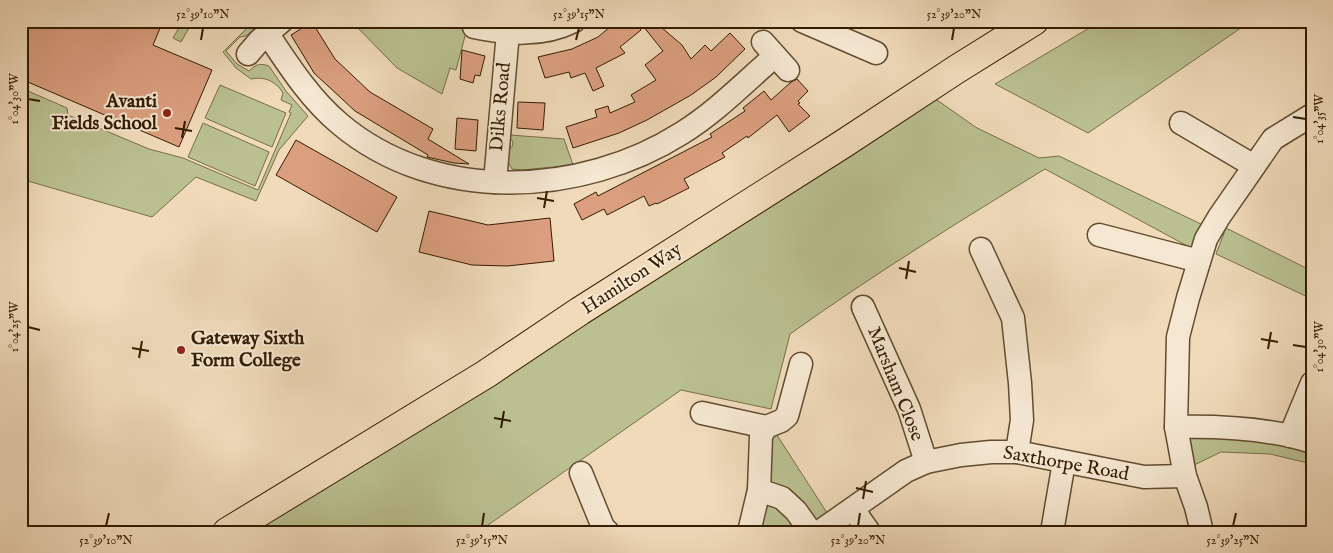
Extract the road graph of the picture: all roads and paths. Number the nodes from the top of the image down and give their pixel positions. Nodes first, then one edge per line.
1 (574, 21) edge
2 (802, 21) edge
3 (1034, 21) edge
4 (274, 27) edge
5 (474, 27) dead end
6 (508, 32) junction
7 (876, 53) dead end
8 (248, 54) dead end
9 (775, 56) dead end
10 (1312, 115) edge
11 (1181, 123) dead end
12 (1254, 166) junction
13 (494, 182) junction
14 (1099, 235) dead end
15 (981, 249) dead end
16 (1199, 261) junction
17 (862, 307) dead end
18 (801, 364) dead end
19 (1312, 383) edge
20 (702, 413) dead end
21 (766, 427) junction
22 (1176, 427) junction
23 (1301, 439) edge
24 (1017, 452) junction
25 (926, 462) junction
26 (1064, 462) junction
27 (582, 473) dead end
28 (1185, 476) junction
29 (759, 490) junction
30 (853, 509) junction
31 (227, 532) edge
32 (608, 532) edge
33 (749, 532) edge
34 (811, 532) edge
35 (819, 532) edge
36 (870, 532) edge
37 (1052, 532) edge
38 (1202, 532) edge

1 - 6 street
2 - 7 street
3 - 31 highway, Hamilton Way
4 - 8 street
4 - 13 street
5 - 6 street
6 - 13 street, Dilks Road
9 - 13 street
10 - 12 street
11 - 12 street
12 - 16 street
14 - 16 street
15 - 24 street
16 - 22 street
17 - 25 street, Marsham Close
18 - 21 street
19 - 23 street
20 - 21 street
21 - 29 street
22 - 23 street
22 - 28 street
24 - 25 street, Saxthorpe Road
24 - 26 street, Saxthorpe Road
25 - 30 street, Saxthorpe Road
26 - 28 street, Saxthorpe Road
26 - 37 street
27 - 32 street
28 - 38 street
29 - 33 street
29 - 34 street
30 - 35 street, Saxthorpe Road
30 - 36 street

